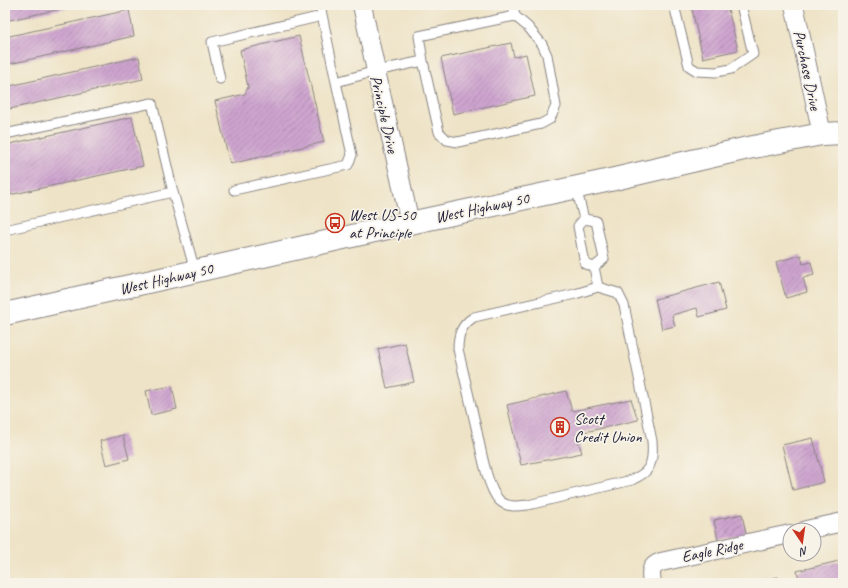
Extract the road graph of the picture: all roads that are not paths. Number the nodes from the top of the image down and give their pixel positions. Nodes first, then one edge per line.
1 (320, 5) edge
2 (362, 5) edge
3 (513, 5) edge
4 (674, 5) edge
5 (741, 5) edge
6 (794, 5) edge
7 (322, 16) junction
8 (515, 16) junction
9 (423, 61) junction
10 (376, 71) junction
11 (220, 79) dead end
12 (336, 82) junction
13 (833, 133) edge
14 (5, 134) edge
15 (576, 187) junction
16 (234, 190) dead end
17 (173, 192) junction
18 (584, 219) junction
19 (410, 223) junction
20 (5, 230) edge
21 (594, 267) junction
22 (195, 271) junction
23 (598, 286) junction
24 (5, 314) edge
25 (843, 522) edge
26 (822, 527) edge
27 (782, 536) edge
28 (652, 583) edge

1 - 7 lane
2 - 10 street, Principle Drive
3 - 8 lane
4 - 5 lane
6 - 13 street, Purchase Drive
7 - 11 lane
7 - 12 lane
8 - 9 lane
8 - 9 lane
9 - 10 lane
10 - 12 lane
10 - 19 street, Principle Drive
12 - 16 lane
13 - 15 main road, West Highway 50
14 - 17 lane
15 - 18 lane
15 - 19 main road, West Highway 50
17 - 20 lane
17 - 22 lane
18 - 21 lane
18 - 21 lane
19 - 22 main road, West Highway 50
21 - 23 lane
22 - 24 main road, West Highway 50
23 - 23 lane
25 - 26 street
27 - 28 street, Eagle Ridge

